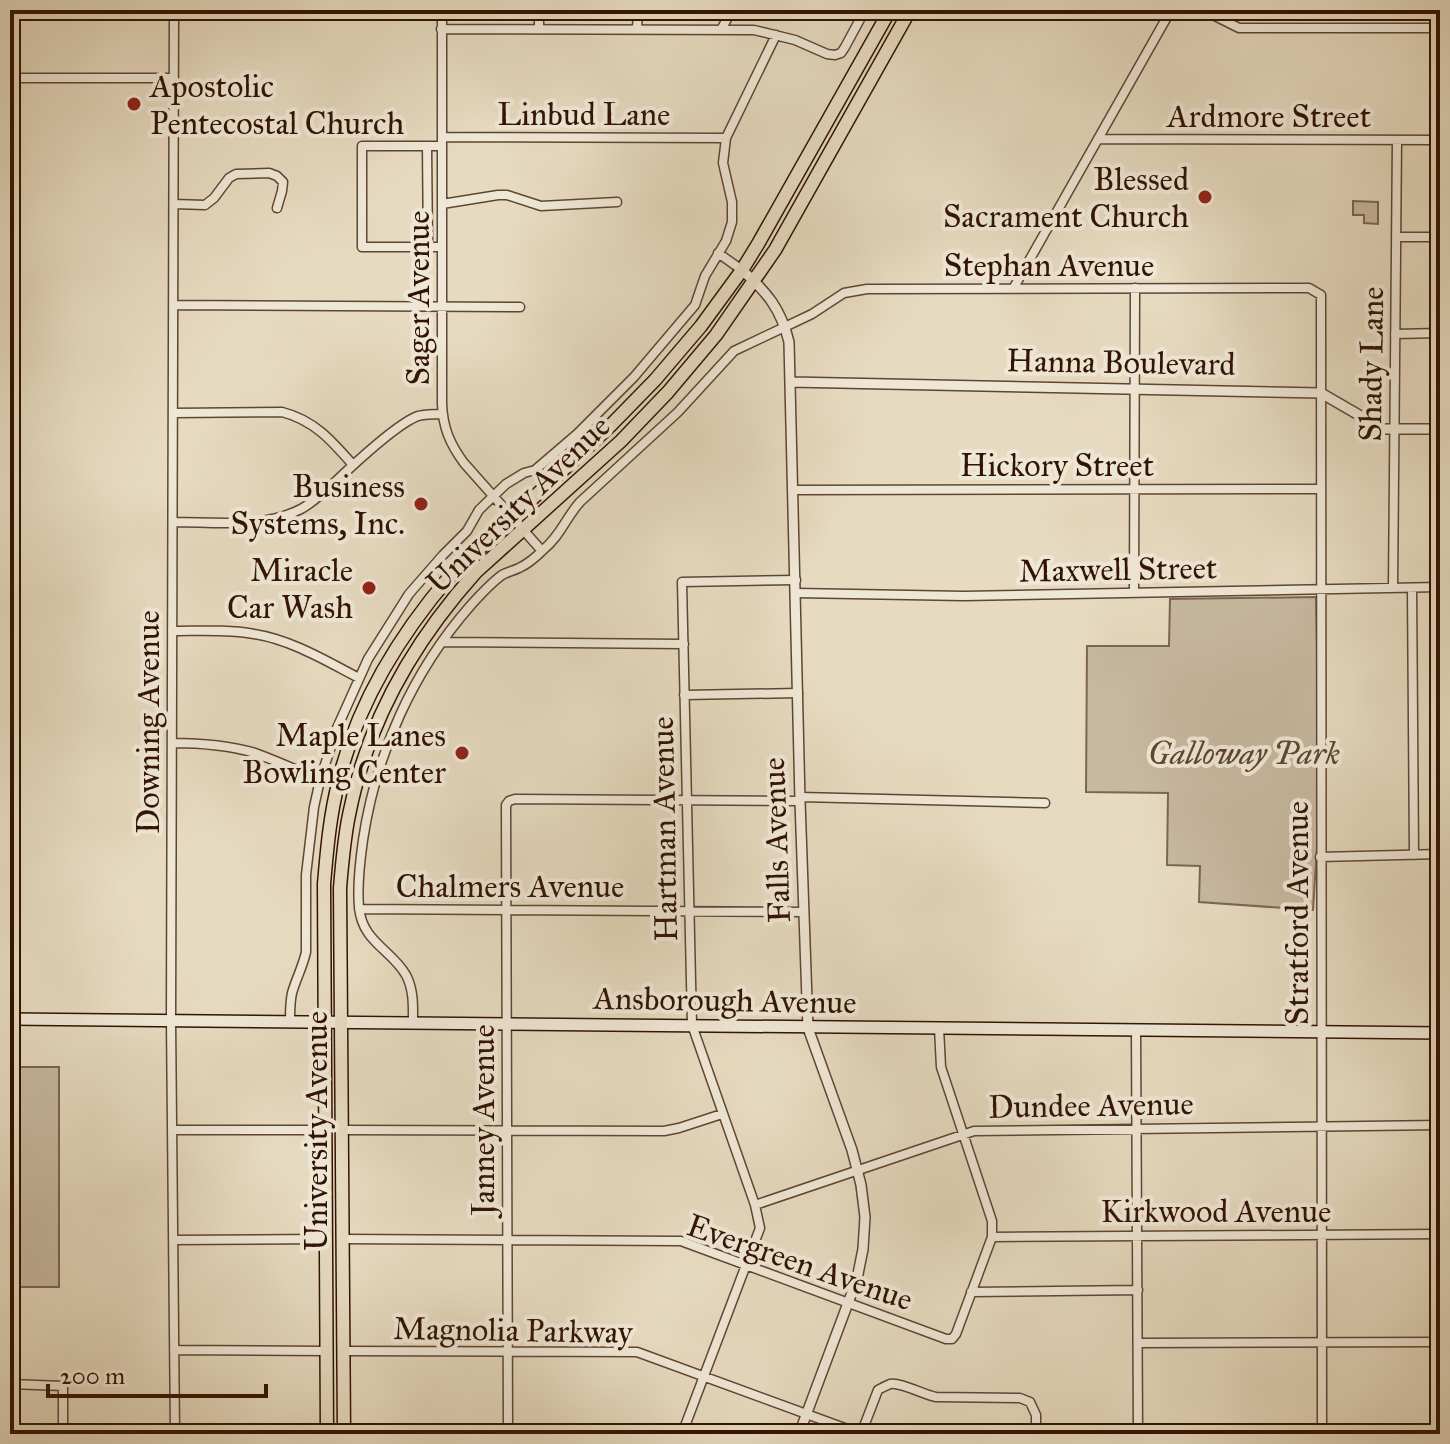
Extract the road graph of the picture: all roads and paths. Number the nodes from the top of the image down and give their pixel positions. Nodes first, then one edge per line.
1 (174, 10) edge
2 (442, 10) edge
3 (539, 10) edge
4 (638, 10) edge
5 (732, 10) edge
6 (865, 10) edge
7 (890, 10) edge
8 (910, 10) edge
9 (1171, 10) edge
10 (1203, 10) edge
11 (722, 28) junction
12 (1440, 28) edge
13 (441, 29) junction
14 (539, 29) junction
15 (637, 29) junction
16 (776, 35) junction
17 (10, 78) edge
18 (174, 78) junction
19 (726, 138) junction
20 (1098, 139) junction
21 (1397, 140) junction
22 (1440, 140) edge
23 (442, 142) junction
24 (427, 146) junction
25 (617, 202) dead end
26 (174, 204) junction
27 (442, 204) junction
28 (277, 208) dead end
29 (1396, 237) junction
30 (1440, 237) edge
31 (428, 247) junction
32 (442, 247) junction
33 (718, 253) junction
34 (742, 270) junction
35 (755, 281) junction
36 (1135, 288) junction
37 (1013, 289) junction
38 (1321, 295) joint
39 (173, 305) junction
40 (442, 307) junction
41 (520, 307) dead end
42 (785, 327) junction
43 (1440, 333) edge
44 (1395, 334) junction
45 (791, 382) junction
46 (1134, 388) junction
47 (1321, 393) junction
48 (173, 413) junction
49 (443, 414) junction
50 (1394, 429) junction
51 (1440, 429) edge
52 (353, 465) junction
53 (1134, 489) junction
54 (1320, 489) junction
55 (793, 490) junction
56 (493, 495) junction
57 (512, 519) junction
58 (173, 522) junction
59 (522, 530) junction
60 (542, 551) junction
61 (796, 580) junction
62 (1440, 587) edge
63 (1393, 588) junction
64 (1412, 588) junction
65 (1321, 590) junction
66 (1134, 592) junction
67 (796, 593) junction
68 (172, 631) junction
69 (442, 642) junction
70 (684, 644) junction
71 (359, 678) junction
72 (798, 693) junction
73 (684, 695) junction
74 (172, 743) junction
75 (320, 780) junction
76 (800, 799) junction
77 (687, 801) junction
78 (1045, 803) dead end
79 (1440, 854) edge
80 (1414, 855) junction
81 (1320, 857) junction
82 (359, 909) junction
83 (506, 910) junction
84 (690, 911) junction
85 (804, 912) junction
86 (10, 1019) edge
87 (171, 1020) junction
88 (290, 1021) junction
89 (324, 1022) junction
90 (341, 1022) junction
91 (413, 1023) junction
92 (506, 1024) junction
93 (692, 1025) junction
94 (808, 1028) junction
95 (939, 1028) junction
96 (1136, 1031) junction
97 (1321, 1032) junction
98 (1440, 1033) edge
99 (722, 1114) junction
100 (1440, 1125) edge
101 (1321, 1126) junction
102 (1136, 1129) junction
103 (172, 1130) junction
104 (325, 1130) junction
105 (342, 1130) junction
106 (507, 1131) junction
107 (962, 1134) junction
108 (858, 1170) junction
109 (755, 1205) junction
110 (1440, 1234) edge
111 (1321, 1235) junction
112 (1137, 1236) junction
113 (992, 1237) junction
114 (325, 1239) junction
115 (342, 1239) junction
116 (173, 1240) junction
117 (507, 1240) junction
118 (746, 1265) junction
119 (1138, 1290) junction
120 (971, 1292) junction
121 (849, 1303) junction
122 (1322, 1342) junction
123 (1440, 1342) edge
124 (1138, 1343) junction
125 (174, 1350) junction
126 (326, 1351) junction
127 (343, 1351) junction
128 (508, 1352) junction
129 (704, 1377) junction
130 (10, 1384) edge
131 (807, 1414) junction
132 (63, 1434) edge
133 (175, 1434) edge
134 (327, 1434) edge
135 (344, 1434) edge
136 (508, 1434) edge
137 (682, 1434) edge
138 (799, 1434) edge
139 (861, 1434) edge
140 (1036, 1434) edge
141 (1138, 1434) edge
142 (1322, 1434) edge

1 - 18 street, Downing Avenue
2 - 13 street, Sager Avenue
3 - 14 street
4 - 15 street
5 - 11 street
6 - 16 street
7 - 34 main road, University Avenue
8 - 35 main road, University Avenue
9 - 20 street
10 - 12 street
11 - 15 street
11 - 16 street
13 - 14 street
13 - 23 street, Sager Avenue
14 - 15 street
16 - 19 street
17 - 18 street
18 - 26 street, Downing Avenue
19 - 23 street, Linbud Lane
19 - 33 street
20 - 21 street, Ardmore Street
20 - 37 street
21 - 22 street, Ardmore Street
21 - 29 street, Shady Lane
23 - 24 street, Linbud Lane
23 - 27 street, Sager Avenue
24 - 31 street
24 - 31 street, Linbud Lane
25 - 27 street
26 - 28 street
26 - 39 street, Downing Avenue
27 - 32 street, Sager Avenue
29 - 30 street
29 - 44 street, Shady Lane
31 - 32 street
32 - 40 street, Sager Avenue
33 - 34 street, Falls Avenue
33 - 56 street
34 - 35 street, Falls Avenue
34 - 57 main road, University Avenue
35 - 42 street, Falls Avenue
35 - 59 main road, University Avenue
36 - 37 street, Stephan Avenue
36 - 38 street, Stephan Avenue
36 - 46 street
37 - 42 street, Stephan Avenue
38 - 47 street, Stratford Avenue
39 - 40 street
39 - 48 street, Downing Avenue
40 - 41 street
40 - 49 street, Sager Avenue
42 - 45 street, Falls Avenue
42 - 60 street, Stephan Avenue
43 - 44 street
44 - 50 street, Shady Lane
45 - 46 street, Hanna Boulevard
45 - 55 street, Falls Avenue
46 - 47 street, Hanna Boulevard
46 - 53 street
47 - 50 street, Hanna Boulevard
47 - 54 street, Stratford Avenue
48 - 52 street
48 - 58 street, Downing Avenue
49 - 52 street
49 - 56 street, Sager Avenue
50 - 51 street, Hanna Boulevard
50 - 63 street, Shady Lane
52 - 58 street
53 - 54 street, Hickory Street
53 - 55 street, Hickory Street
53 - 66 street
54 - 65 street, Stratford Avenue
55 - 61 street, Falls Avenue
56 - 57 street, Sager Avenue
56 - 71 street
57 - 59 street, Sager Avenue
57 - 89 main road, University Avenue
58 - 68 street, Downing Avenue
59 - 60 street, Sager Avenue
59 - 90 main road, University Avenue
60 - 69 street, Stephan Avenue
61 - 67 street, Falls Avenue
61 - 70 street, Hartman Avenue
62 - 64 street, Maxwell Street
63 - 64 street, Maxwell Street
63 - 65 street, Maxwell Street
64 - 80 street
65 - 66 street, Maxwell Street
65 - 81 street, Stratford Avenue
66 - 67 street, Maxwell Street
67 - 72 street, Falls Avenue
68 - 71 street
68 - 74 street, Downing Avenue
69 - 70 street
69 - 82 street, Stephan Avenue
70 - 73 street, Hartman Avenue
71 - 75 street
72 - 73 street
72 - 76 street, Falls Avenue
73 - 77 street, Hartman Avenue
74 - 75 street
74 - 87 street, Downing Avenue
75 - 88 street
76 - 77 street
76 - 78 street
76 - 85 street, Falls Avenue
77 - 83 street, Janney Avenue
77 - 84 street, Hartman Avenue
79 - 80 street
80 - 81 street
81 - 97 street, Stratford Avenue
82 - 83 street, Chalmers Avenue
82 - 91 street
83 - 84 street, Chalmers Avenue
83 - 92 street, Janney Avenue
84 - 85 street, Chalmers Avenue
84 - 93 street, Hartman Avenue
85 - 94 street, Falls Avenue
86 - 87 main road, Ansborough Avenue
87 - 88 main road, Ansborough Avenue
87 - 103 street, Downing Avenue
88 - 89 main road, Ansborough Avenue
89 - 90 main road, Ansborough Avenue
89 - 104 main road, University Avenue
90 - 91 main road, Ansborough Avenue
90 - 105 main road, University Avenue
91 - 92 main road, Ansborough Avenue
92 - 93 main road, Ansborough Avenue
92 - 106 street, Janney Avenue
93 - 94 main road, Ansborough Avenue
93 - 99 street, Hartman Avenue
94 - 95 main road, Ansborough Avenue
94 - 108 street, Falls Avenue
95 - 96 main road, Ansborough Avenue
95 - 107 street
96 - 97 main road, Ansborough Avenue
96 - 102 street
97 - 98 main road, Ansborough Avenue
97 - 101 street, Stratford Avenue
99 - 106 street
99 - 109 street, Hartman Avenue
100 - 101 street, Dundee Avenue
101 - 102 street, Dundee Avenue
101 - 111 street, Stratford Avenue
102 - 107 street, Dundee Avenue
102 - 112 street
103 - 104 street
103 - 116 street, Downing Avenue
104 - 114 main road, University Avenue
105 - 106 street
105 - 115 main road, University Avenue
106 - 117 street, Janney Avenue
107 - 108 street, Dundee Avenue
107 - 113 street
108 - 109 street, Dundee Avenue
108 - 121 street, Falls Avenue
109 - 118 street, Hartman Avenue
110 - 111 street, Kirkwood Avenue
111 - 112 street, Kirkwood Avenue
111 - 122 street, Stratford Avenue
112 - 113 street, Kirkwood Avenue
112 - 119 street
113 - 120 street
114 - 116 street
114 - 126 main road, University Avenue
115 - 117 street, Evergreen Avenue
115 - 127 main road, University Avenue
116 - 125 street, Downing Avenue
117 - 118 street, Evergreen Avenue
117 - 128 street, Janney Avenue
118 - 121 street, Evergreen Avenue
118 - 129 street, Hartman Avenue
119 - 120 street
119 - 124 street
120 - 121 street, Evergreen Avenue
121 - 131 street, Falls Avenue
122 - 123 street
122 - 124 street
122 - 142 street, Stratford Avenue
124 - 141 street
125 - 126 street
125 - 133 street, Downing Avenue
126 - 134 main road, University Avenue
127 - 128 street, Magnolia Parkway
127 - 135 main road, University Avenue
128 - 129 street, Magnolia Parkway
128 - 136 street, Janney Avenue
129 - 131 street, Magnolia Parkway
129 - 137 street, Hartman Avenue
130 - 132 street
131 - 138 street, Falls Avenue
131 - 139 street, Magnolia Parkway
139 - 140 street

